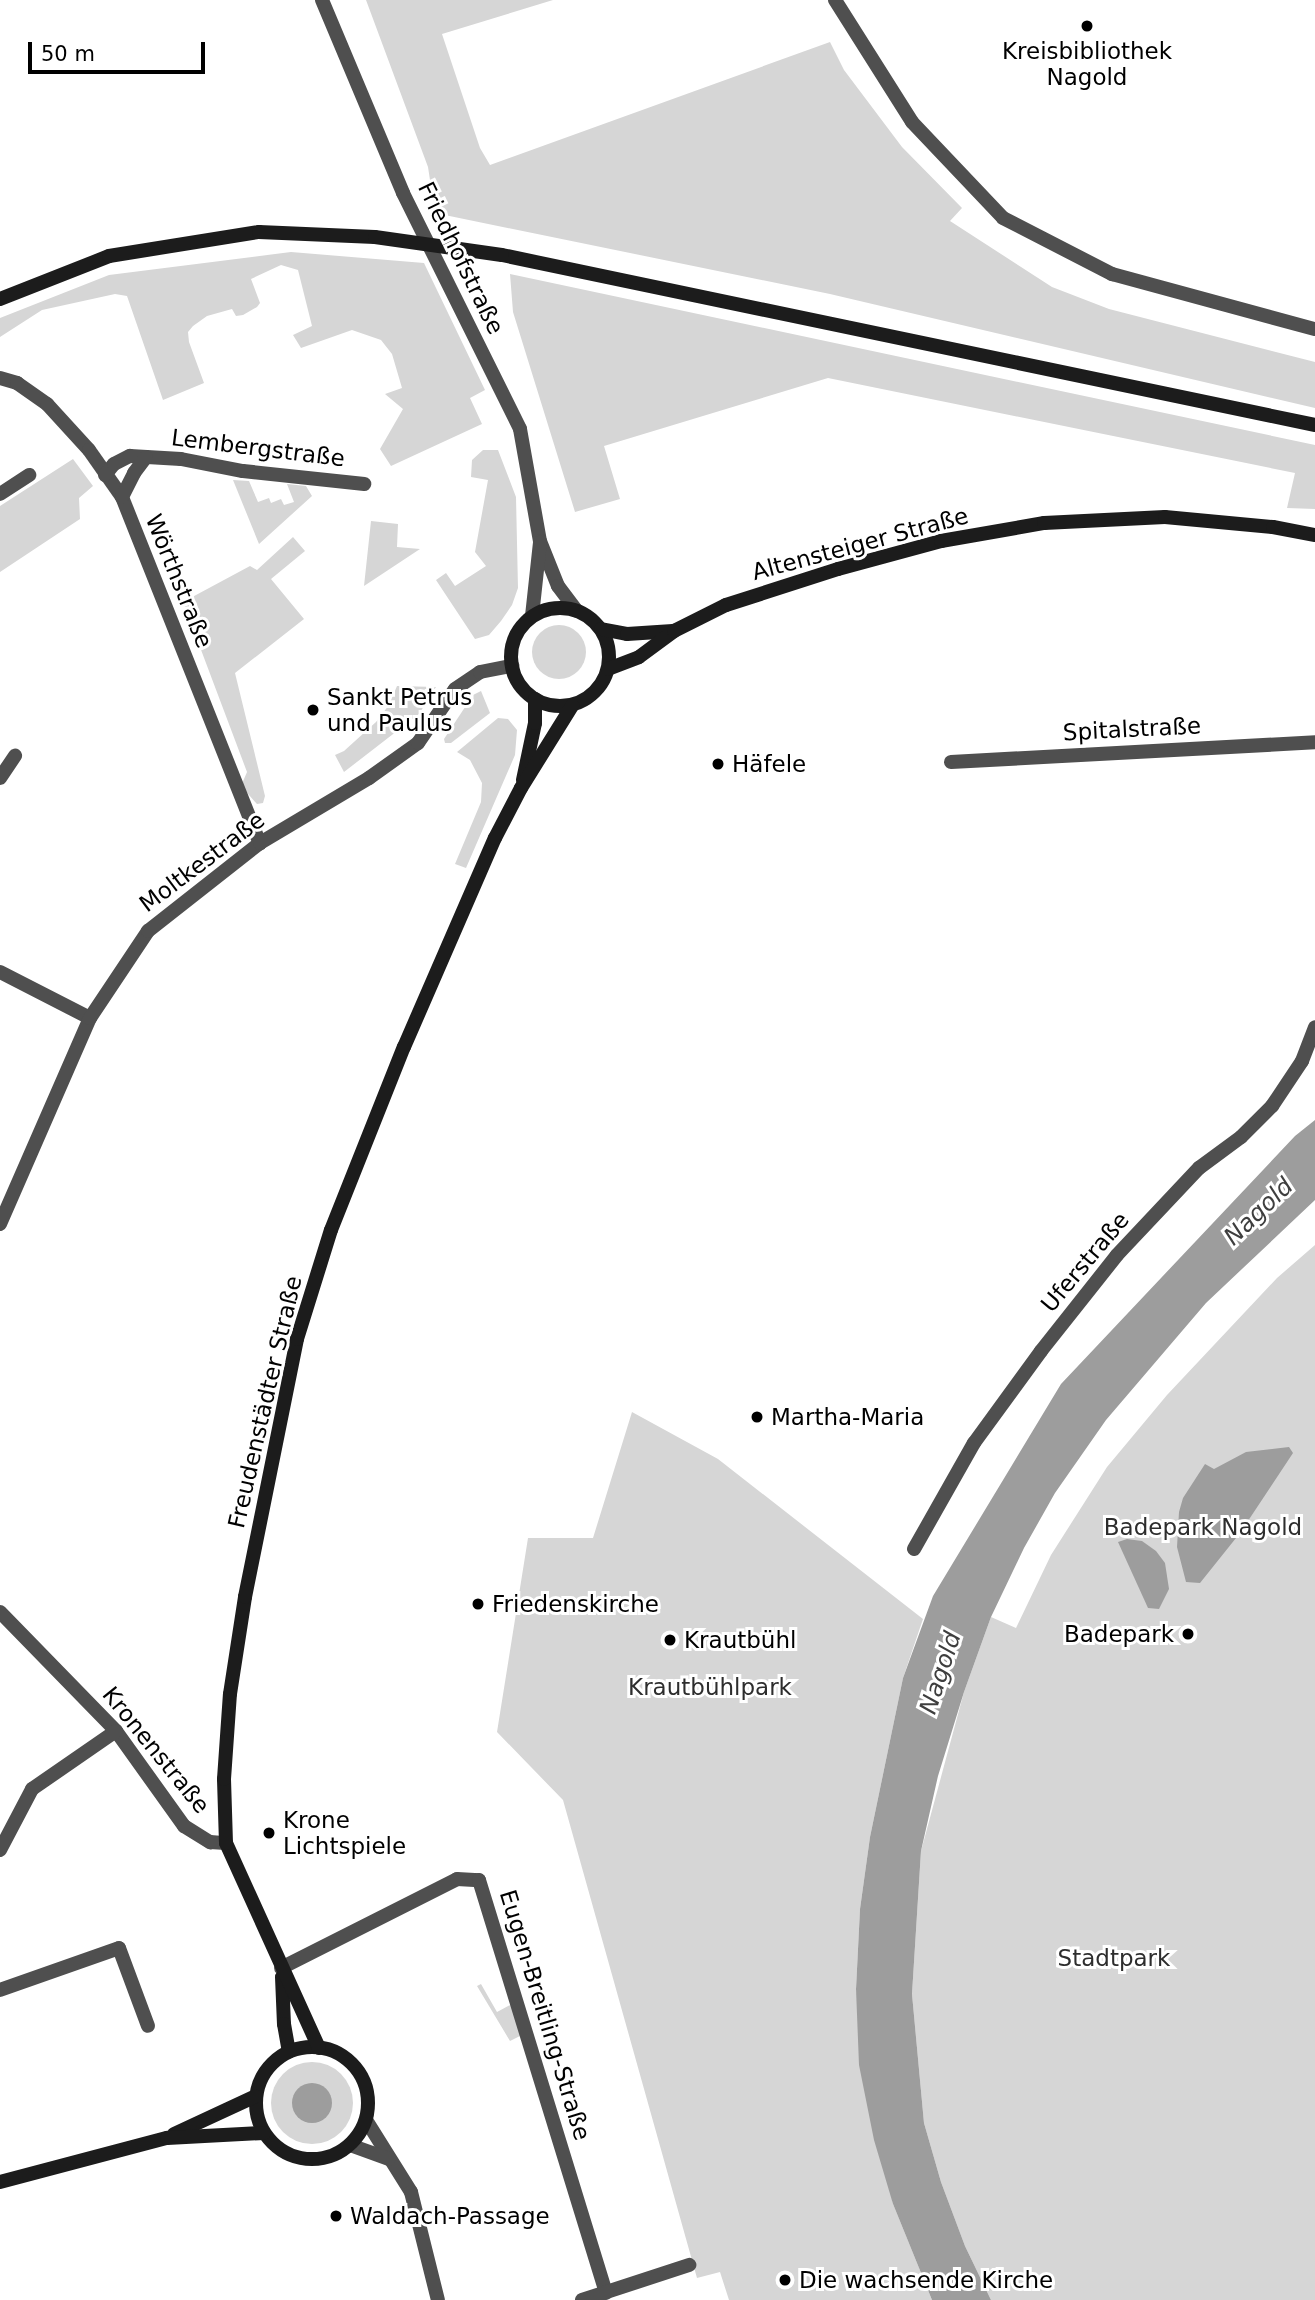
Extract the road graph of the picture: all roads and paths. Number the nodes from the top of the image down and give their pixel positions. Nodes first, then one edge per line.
1 (322, 0) edge
2 (835, 0) edge
3 (0, 299) edge
4 (1315, 329) edge
5 (0, 377) edge
6 (1315, 425) edge
7 (146, 457) junction
8 (29, 475) dead end
9 (105, 475) junction
10 (363, 484) dead end
11 (0, 494) edge
12 (121, 497) junction
13 (1315, 536) edge
14 (540, 541) junction
15 (577, 611) junction
16 (532, 617) junction
17 (601, 629) junction
18 (674, 631) junction
19 (512, 666) junction
20 (608, 668) junction
21 (535, 699) junction
22 (572, 706) junction
23 (1315, 741) edge
24 (15, 756) dead end
25 (951, 762) dead end
26 (0, 778) edge
27 (521, 788) junction
28 (260, 843) junction
29 (0, 972) edge
30 (90, 1018) junction
31 (1315, 1027) edge
32 (0, 1224) edge
33 (914, 1549) dead end
34 (0, 1612) edge
35 (116, 1731) junction
36 (226, 1843) junction
37 (0, 1850) edge
38 (281, 1968) junction
39 (0, 1990) edge
40 (148, 2026) dead end
41 (319, 2048) junction
42 (289, 2052) junction
43 (256, 2096) junction
44 (366, 2120) junction
45 (264, 2133) junction
46 (167, 2138) junction
47 (350, 2145) junction
48 (389, 2159) junction
49 (0, 2182) edge
50 (689, 2265) dead end
51 (606, 2293) junction
52 (438, 2300) edge
53 (582, 2300) edge

1 - 14 street, Friedhofstraße
2 - 4 street
3 - 6 street, bridge
5 - 9 street, Wörthstraße
7 - 9 street, Lembergstraße
7 - 10 street, Lembergstraße
7 - 12 street, Lembergstraße
8 - 11 street
9 - 12 street, Wörthstraße
12 - 28 street, Wörthstraße
13 - 18 street, Altensteiger Straße
14 - 15 street, Friedhofstraße
14 - 16 street, Friedhofstraße
15 - 16 street
15 - 17 street
16 - 19 street
17 - 18 street, Altensteiger Straße
17 - 20 street
18 - 20 street, Altensteiger Straße
19 - 21 street
19 - 28 street, Moltkestraße
20 - 22 street
21 - 22 street
21 - 27 street, Freudenstädter Straße
22 - 27 street, Freudenstädter Straße
23 - 25 street, Spitalstraße
24 - 26 street
27 - 36 street, Freudenstädter Straße
28 - 30 street, Moltkestraße
29 - 30 street
30 - 32 street, Moltkestraße
31 - 33 street, Uferstraße
34 - 35 street, Kronenstraße
35 - 36 street, Kronenstraße
35 - 37 street
36 - 38 street, Freudenstädter Straße
38 - 41 street, Freudenstädter Straße
38 - 42 street, Freudenstädter Straße
38 - 51 street, Eugen-Breitling-Straße
39 - 40 street
41 - 42 street
41 - 44 street
42 - 43 street
43 - 45 street
43 - 46 street
44 - 47 street
44 - 48 street
45 - 46 street
45 - 47 street
46 - 49 street
47 - 48 street
48 - 52 street
50 - 51 street
51 - 53 street

